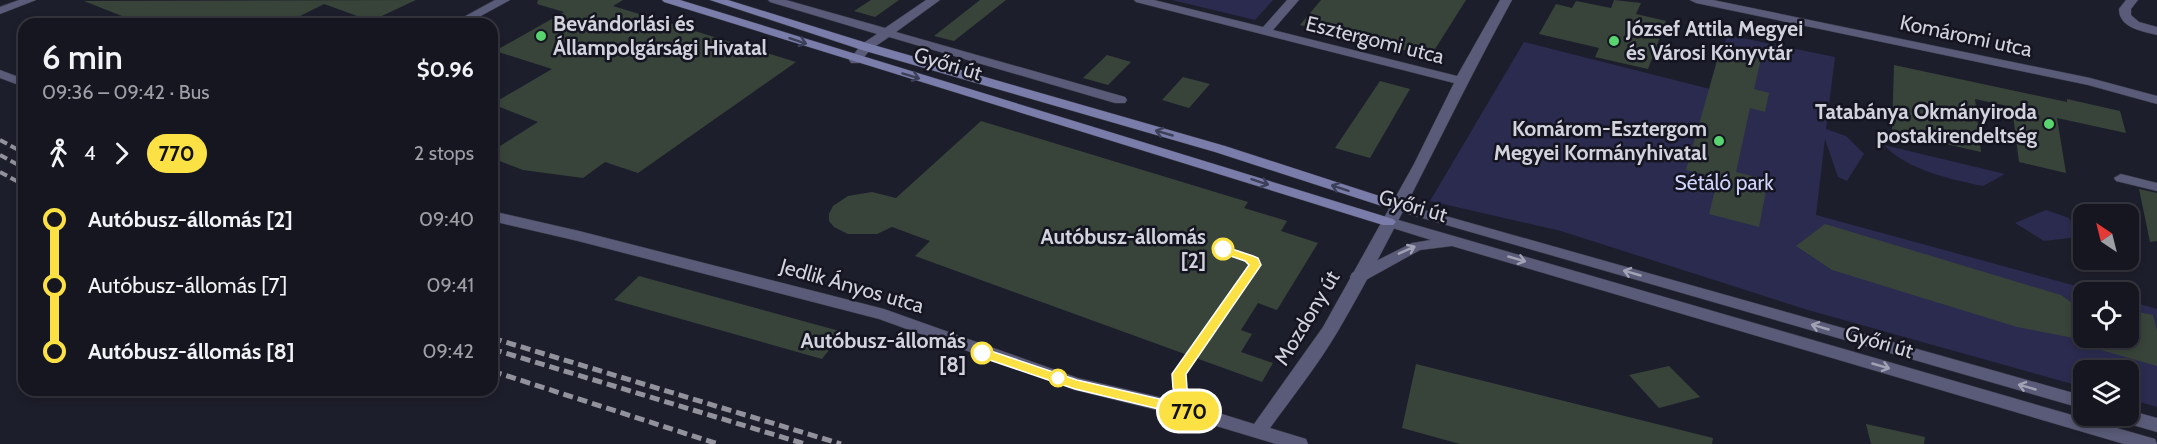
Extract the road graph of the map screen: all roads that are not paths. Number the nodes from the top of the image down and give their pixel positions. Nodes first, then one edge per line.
1 (30, 0) edge
2 (504, 0) edge
3 (668, 0) edge
4 (716, 0) edge
5 (774, 0) edge
6 (934, 0) edge
7 (1140, 0) edge
8 (1293, 0) edge
9 (1506, 0) edge
10 (1696, 0) edge
11 (2132, 0) edge
12 (0, 11) edge
13 (469, 18) edge
14 (2157, 31) edge
15 (1265, 32) junction
16 (884, 33) junction
17 (866, 47) junction
18 (855, 60) junction
19 (0, 74) edge
20 (18, 81) edge
21 (1461, 81) junction
22 (1120, 100) dead end
23 (2157, 100) edge
24 (2121, 178) dead end
25 (2157, 187) edge
26 (1396, 206) junction
27 (498, 217) edge
28 (1388, 222) junction
29 (1461, 243) junction
30 (1358, 277) junction
31 (2073, 400) edge
32 (2139, 420) edge
33 (2157, 425) edge
34 (1258, 432) junction
35 (1299, 444) edge
36 (2148, 444) edge

1 - 12 street
2 - 13 street
3 -> 18 main road, Győri út
4 - 17 main road, Győri út
5 - 16 street, Győri út
6 - 16 street
7 - 15 street, Esztergomi utca
8 - 15 street
9 - 21 street, Mozdony út
10 - 23 street, Komáromi utca
11 - 14 street
15 - 21 street, Esztergomi utca
16 - 17 street
16 - 22 street, Győri út
17 - 18 street
26 -> 17 main road, Győri út
18 -> 28 main road, Győri út
19 - 20 street
21 - 26 street, Mozdony út
24 - 25 street
26 - 28 street, Mozdony út
31 -> 26 street, Győri út
27 - 34 street, Jedlik Ányos utca
28 - 29 street, Győri út
28 - 30 street, Mozdony út
30 -> 29 street
29 -> 36 street, Győri út
30 - 34 street, Mozdony út
32 - 33 street
34 - 35 street, Jedlik Ányos utca

